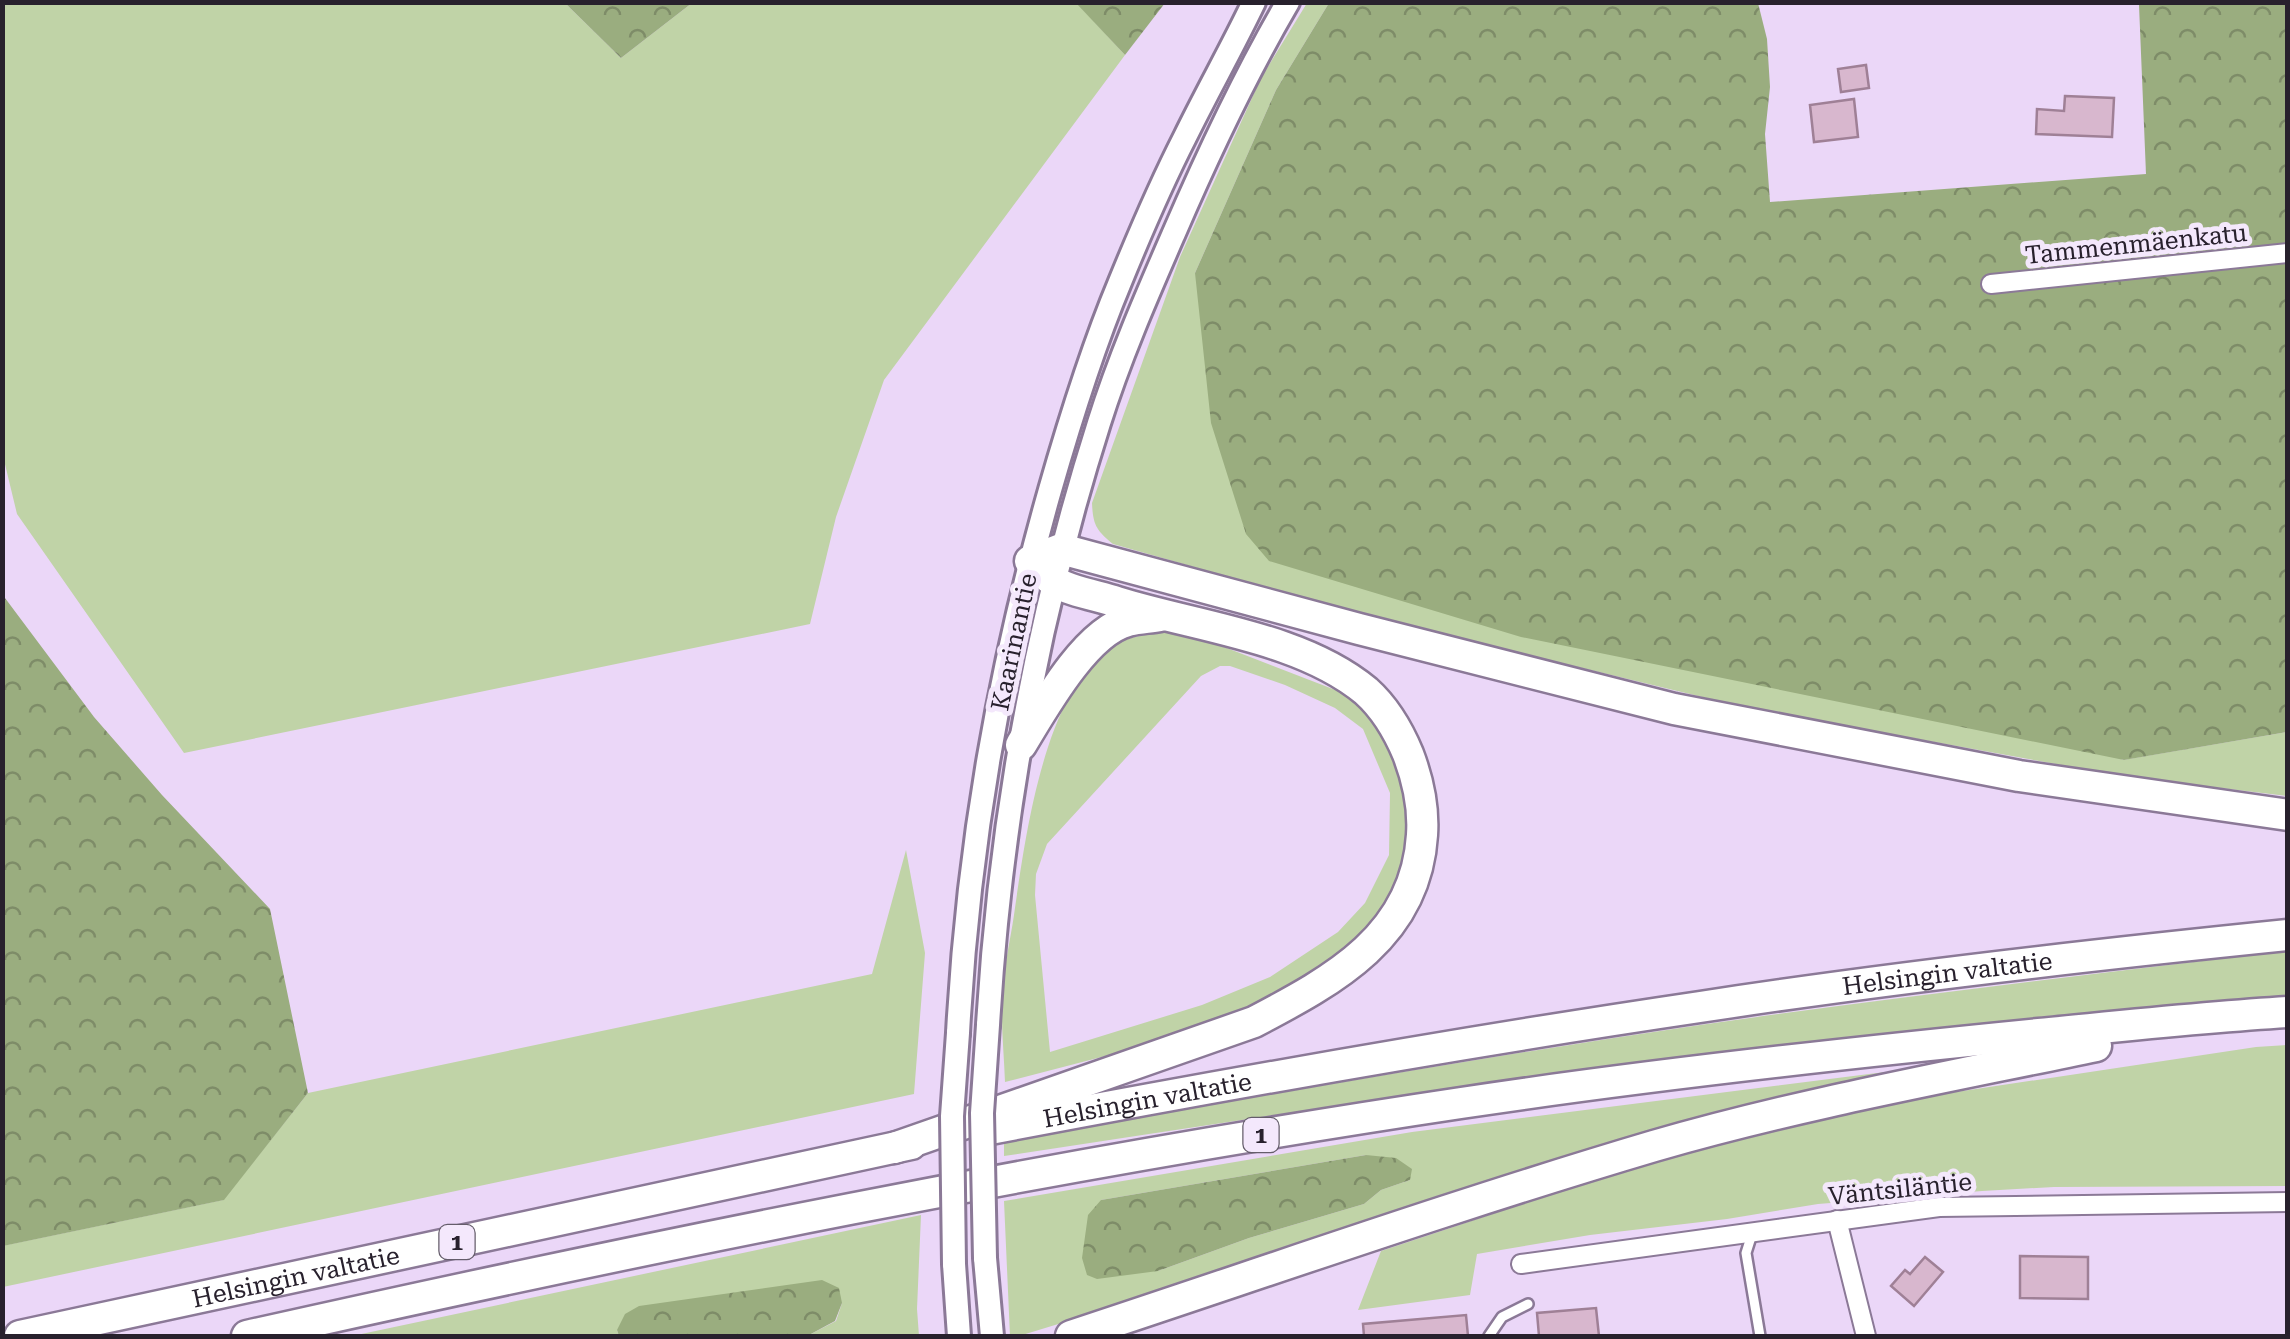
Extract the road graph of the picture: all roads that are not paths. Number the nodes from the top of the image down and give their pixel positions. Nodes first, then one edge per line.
1 (1254, 2) edge
2 (1288, 2) edge
3 (2288, 253) edge
4 (1991, 284) dead end
5 (1062, 549) junction
6 (1030, 561) junction
7 (1054, 582) junction
8 (1163, 616) junction
9 (1021, 746) junction
10 (2288, 815) edge
11 (2288, 935) edge
12 (2288, 1012) edge
13 (2239, 1015) junction
14 (894, 1148) junction
15 (2288, 1202) edge
16 (1837, 1220) junction
17 (1753, 1231) junction
18 (1520, 1264) dead end
19 (1528, 1304) dead end
20 (20, 1336) edge
21 (247, 1336) edge
22 (959, 1336) edge
23 (992, 1336) edge
24 (1071, 1336) edge
25 (1489, 1336) edge
26 (1760, 1336) edge
27 (1866, 1336) edge

1 - 6 main road, Kaarinantie
2 - 5 main road, Kaarinantie
3 - 4 street, Tammenmäenkatu
5 - 6 highway
5 - 7 main road, Kaarinantie
5 - 10 highway
6 - 7 highway
6 - 22 main road, Kaarinantie, bridge
7 - 8 highway
7 - 9 main road, Kaarinantie
8 - 9 highway
8 - 14 highway
9 - 23 main road, Kaarinantie, bridge
11 - 14 highway, Helsingin valtatie / 1
12 - 13 highway, Helsingin valtatie / 1
13 - 21 highway, Helsingin valtatie / 1
13 - 24 highway
14 - 20 highway, Helsingin valtatie / 1
15 - 16 street, Väntsiläntie
16 - 17 street, Väntsiläntie
16 - 27 street
17 - 18 street, Väntsiläntie
17 - 26 lane
19 - 25 lane

